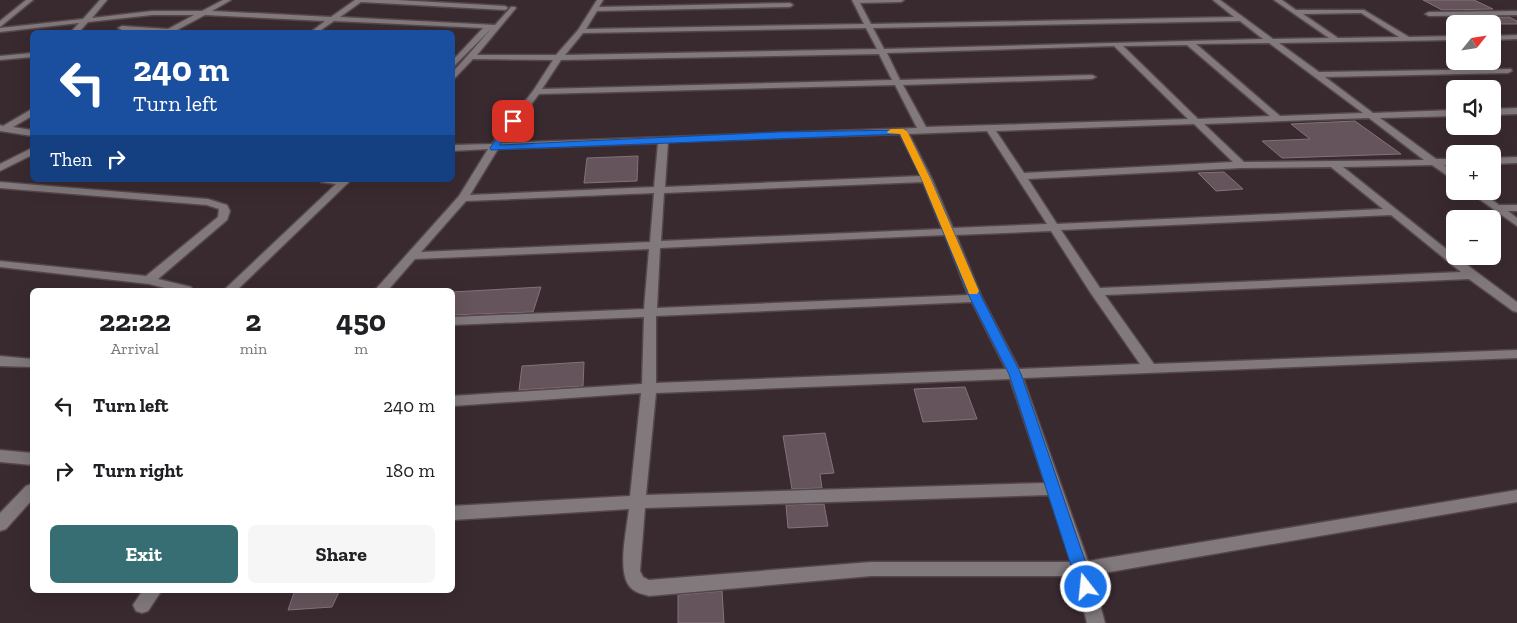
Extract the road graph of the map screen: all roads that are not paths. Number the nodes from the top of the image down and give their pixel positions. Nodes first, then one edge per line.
1 (30, 0) edge
2 (104, 0) edge
3 (228, 0) edge
4 (360, 0) edge
5 (600, 0) edge
6 (901, 0) edge
7 (1216, 0) edge
8 (1277, 0) edge
9 (856, 1) edge
10 (505, 8) junction
11 (594, 9) junction
12 (1294, 12) junction
13 (1517, 12) edge
14 (205, 13) junction
15 (793, 13) edge
16 (1429, 14) dead end
17 (1243, 19) junction
18 (331, 20) junction
19 (83, 22) junction
20 (0, 25) edge
21 (868, 25) junction
22 (488, 26) junction
23 (498, 27) junction
24 (122, 28) dead end
25 (0, 30) edge
26 (77, 30) edge
27 (145, 30) edge
28 (172, 30) edge
29 (317, 30) edge
30 (581, 31) junction
31 (1517, 37) edge
32 (1446, 38) edge
33 (1501, 38) edge
34 (1408, 39) junction
35 (1337, 40) junction
36 (1270, 41) junction
37 (1190, 43) junction
38 (1116, 44) junction
39 (455, 48) edge
40 (468, 49) junction
41 (480, 49) junction
42 (881, 52) junction
43 (30, 55) edge
44 (473, 57) junction
45 (0, 58) edge
46 (558, 58) junction
47 (455, 63) edge
48 (1508, 71) dead end
49 (1316, 75) junction
50 (455, 76) edge
51 (1092, 77) dead end
52 (897, 82) junction
53 (536, 92) junction
54 (1517, 111) edge
55 (1501, 112) edge
56 (30, 113) edge
57 (1446, 113) edge
58 (1369, 114) junction
59 (1277, 118) junction
60 (1195, 121) junction
61 (3, 128) edge
62 (990, 128) junction
63 (903, 131) junction
64 (922, 131) junction
65 (30, 132) edge
66 (663, 140) junction
67 (455, 148) edge
68 (494, 148) junction
69 (30, 152) edge
70 (1517, 160) edge
71 (1501, 161) edge
72 (1434, 162) junction
73 (1446, 162) edge
74 (1332, 163) junction
75 (1241, 165) junction
76 (0, 168) edge
77 (1446, 171) edge
78 (1021, 176) junction
79 (926, 180) junction
80 (344, 182) edge
81 (0, 185) edge
82 (659, 190) junction
83 (463, 198) junction
84 (1485, 200) edge
85 (1496, 208) junction
86 (1517, 208) edge
87 (1392, 212) junction
88 (1517, 223) edge
89 (1054, 227) junction
90 (949, 232) junction
91 (655, 245) junction
92 (410, 256) junction
93 (0, 264) edge
94 (1472, 276) junction
95 (149, 280) junction
96 (179, 288) edge
97 (232, 288) edge
98 (384, 288) edge
99 (1096, 292) junction
100 (976, 298) junction
101 (1517, 308) edge
102 (650, 312) junction
103 (455, 321) edge
104 (1517, 354) edge
105 (0, 361) edge
106 (30, 363) edge
107 (1150, 368) junction
108 (1015, 374) junction
109 (650, 388) junction
110 (455, 401) edge
111 (0, 456) edge
112 (30, 459) edge
113 (1054, 489) junction
114 (30, 492) edge
115 (1517, 496) edge
116 (636, 502) junction
117 (455, 513) edge
118 (0, 524) edge
119 (1082, 569) junction
120 (151, 593) edge
121 (142, 605) dead end
122 (1096, 623) edge

1 - 20 street
2 - 19 street
3 - 14 street
4 - 10 street
4 - 18 street
5 - 11 street
6 - 9 street
7 - 17 street
8 - 12 street
9 - 21 street
10 - 22 street
10 - 23 street
11 - 15 street
11 - 30 street
12 - 34 street
12 - 35 street
13 - 16 street
14 - 18 street
14 - 19 street
14 - 28 street
15 - 21 street
15 - 30 street
17 - 21 street
17 - 36 street
18 - 22 street
18 - 29 street
19 - 25 street
19 - 26 street
21 - 42 street
22 - 23 street
22 - 40 street
23 - 41 street
24 - 27 street
30 - 46 street
31 - 33 street
32 - 34 street
34 - 35 street
35 - 36 street
36 - 37 street
36 - 49 street
37 - 38 street
37 - 59 street
38 - 42 street
38 - 60 street
39 - 40 street
40 - 41 street
40 - 47 street
41 - 44 street
42 - 46 street
42 - 52 street
43 - 45 street
44 - 46 street
44 - 50 street
46 - 53 street
48 - 49 street
49 - 58 street
51 - 52 street
52 - 53 street
52 - 64 street
53 - 68 street
54 - 55 street
56 - 61 street
57 - 58 street
58 - 59 street
58 - 72 street
59 - 60 street
60 - 62 street
60 - 75 street
61 - 65 street
62 - 64 street
62 - 78 street
63 - 64 street
63 - 66 street
63 - 79 street
66 - 68 street
66 - 82 street
67 - 68 street
68 - 83 street
69 - 76 street
70 - 71 street
72 - 73 street
72 - 74 street
72 - 77 street
74 - 75 street
74 - 87 street
75 - 78 street
78 - 89 street
79 - 82 street
79 - 90 street
80 - 97 street
81 - 95 street
82 - 83 street
82 - 91 street
83 - 92 street
84 - 85 street
85 - 86 street
85 - 88 street
87 - 89 street
87 - 94 street
89 - 90 street
89 - 99 street
90 - 91 street
90 - 100 street
91 - 92 street
91 - 102 street
92 - 98 street
93 - 95 street
94 - 99 street
94 - 101 street
95 - 96 street
99 - 107 street
100 - 102 street
100 - 108 street
102 - 103 street
102 - 109 street
104 - 107 street
105 - 106 street
107 - 108 street
108 - 109 street
108 - 113 street
109 - 110 street
109 - 116 street
111 - 112 street
113 - 116 street
113 - 119 street
114 - 118 street
115 - 119 street
116 - 117 street
116 - 119 street
119 - 122 street
120 - 121 street

